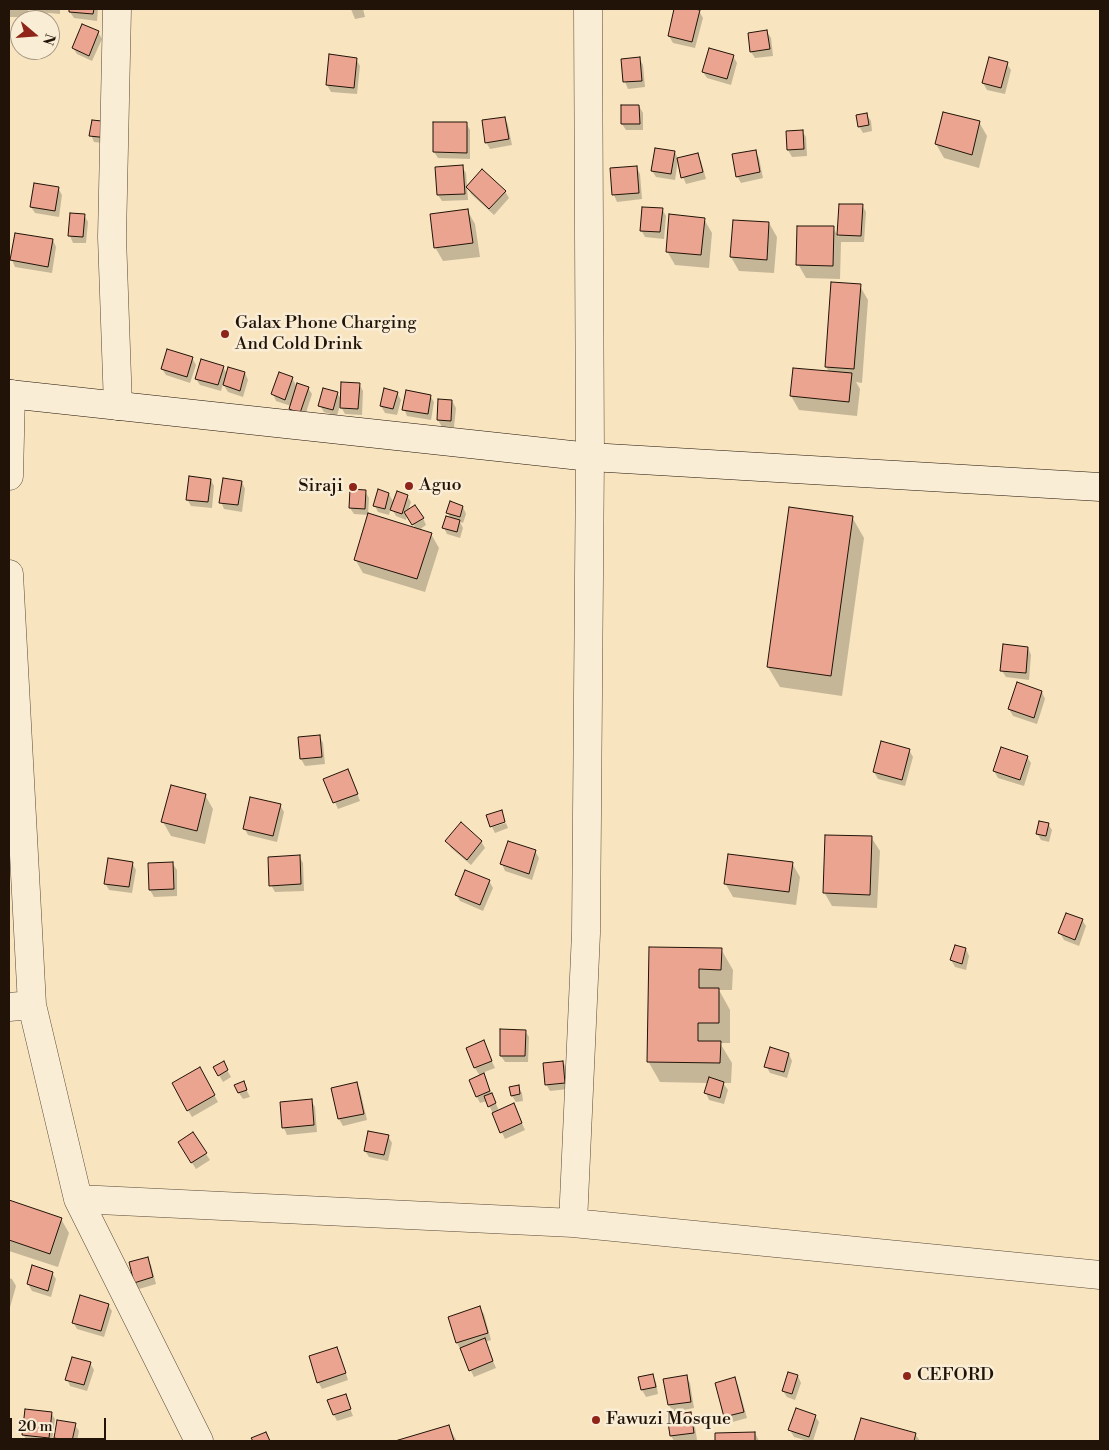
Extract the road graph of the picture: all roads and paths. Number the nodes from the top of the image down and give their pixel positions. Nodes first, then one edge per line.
1 (117, 9) edge
2 (588, 9) edge
3 (10, 394) edge
4 (118, 406) junction
5 (590, 457) junction
6 (9, 476) edge
7 (1100, 487) edge
8 (9, 574) edge
9 (21, 1006) edge
10 (78, 1198) junction
11 (572, 1223) junction
12 (1100, 1274) edge
13 (199, 1441) edge

1 - 4 street
2 - 5 street
3 - 4 street
3 - 6 street
4 - 5 street
5 - 7 street
5 - 11 street
8 - 9 street
9 - 10 street
10 - 11 street
10 - 13 street
11 - 12 street

